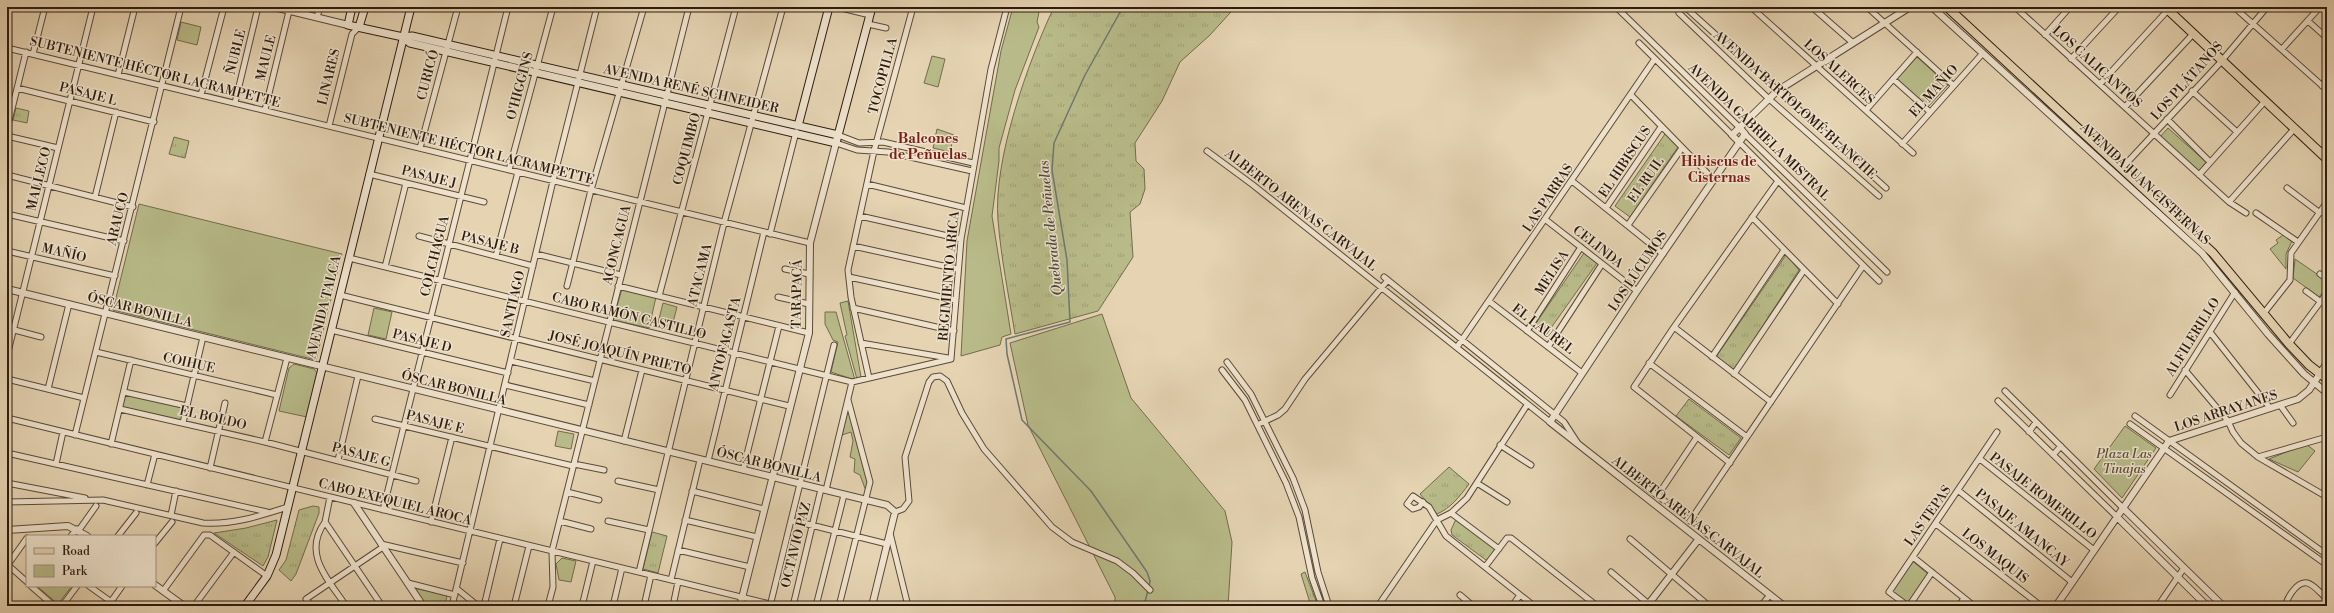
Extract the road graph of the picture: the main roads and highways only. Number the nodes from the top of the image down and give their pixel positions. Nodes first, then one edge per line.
1 (352, 7) edge
2 (365, 7) edge
3 (411, 7) edge
4 (829, 7) edge
5 (872, 7) edge
6 (1947, 7) edge
7 (2166, 9) edge
8 (359, 27) junction
9 (403, 37) junction
10 (797, 129) junction
11 (837, 139) joint
12 (2324, 156) edge
13 (2327, 379) edge
14 (245, 606) edge

1 - 8 main road, AVENIDA RENÉ SCHNEIDER
2 - 8 main road, LINARES
3 - 9 main road, AVENIDA TALCA
4 - 10 main road, ANTOFAGASTA
5 - 11 main road, TARAPACÁ
6 - 13 main road, AVENIDA JUAN CISTERNAS
7 - 12 main road
8 - 9 main road, AVENIDA RENÉ SCHNEIDER
9 - 10 main road, AVENIDA RENÉ SCHNEIDER
9 - 14 main road, AVENIDA TALCA
10 - 11 main road, AVENIDA RENÉ SCHNEIDER

